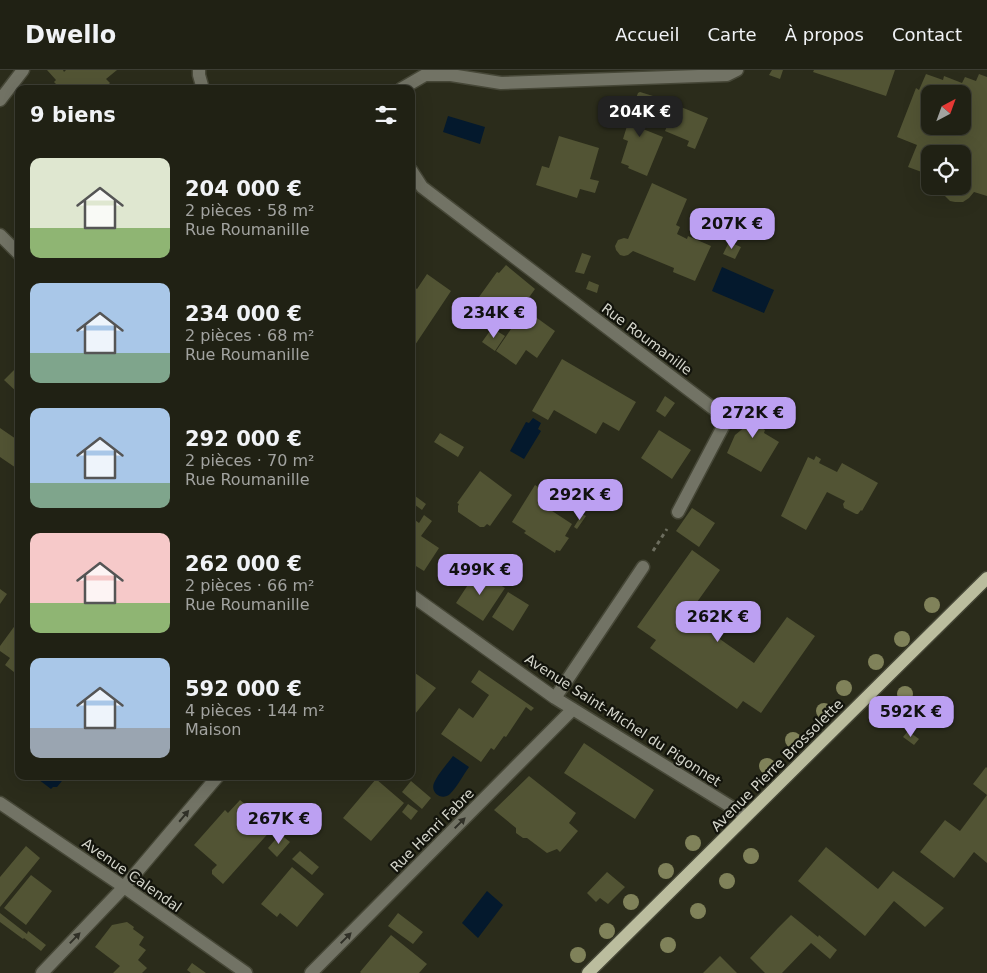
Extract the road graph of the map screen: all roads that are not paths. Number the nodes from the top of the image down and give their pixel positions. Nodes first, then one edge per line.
1 (23, 70) edge
2 (199, 70) edge
3 (737, 70) edge
4 (202, 85) edge
5 (408, 85) edge
6 (0, 100) edge
7 (415, 176) edge
8 (0, 235) edge
9 (15, 250) edge
10 (678, 512) road end
11 (643, 567) road end
12 (987, 578) edge
13 (415, 598) edge
14 (555, 698) junction
15 (573, 709) junction
16 (215, 780) edge
17 (0, 803) edge
18 (746, 816) junction
19 (124, 887) junction
20 (596, 970) edge
21 (42, 973) edge
22 (246, 973) edge
23 (311, 973) edge

1 - 6 street
2 - 4 street
3 - 5 street
7 - 10 street, Rue Roumanille
8 - 9 street
11 - 14 street
12 - 18 main road, Avenue Pierre Brossolette
13 - 14 street, Avenue Saint-Michel du Pigonnet
14 - 15 street, Avenue Saint-Michel du Pigonnet
15 - 18 street, Avenue Saint-Michel du Pigonnet
23 -> 15 street, Rue Henri Fabre
19 -> 16 street
17 - 19 street, Avenue Calendal
18 - 20 main road, Avenue Pierre Brossolette
21 -> 19 street
19 - 22 street, Avenue Calendal

